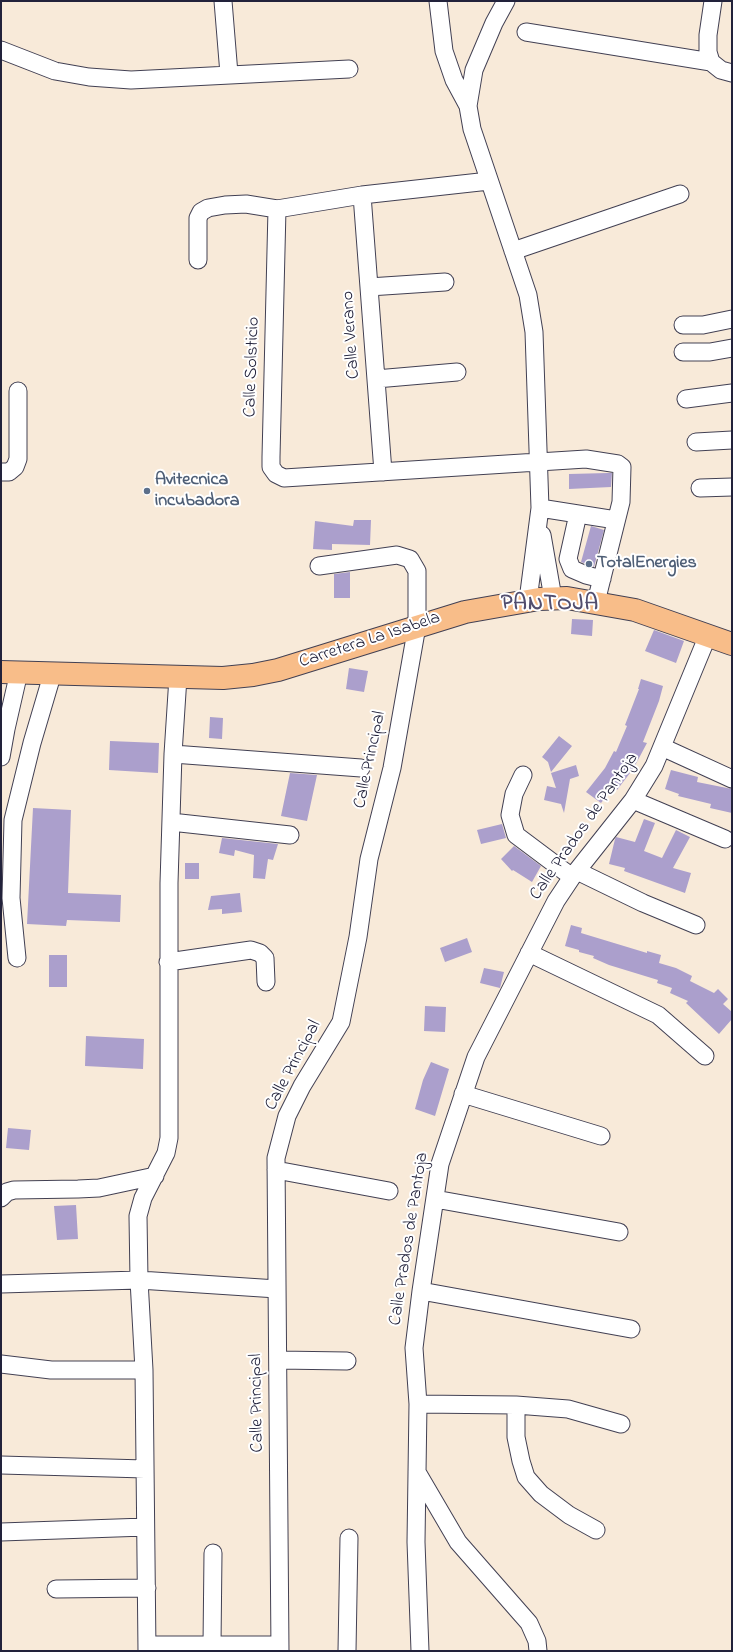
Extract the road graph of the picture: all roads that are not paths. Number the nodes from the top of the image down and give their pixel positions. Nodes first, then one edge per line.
1 (223, 1) edge
2 (438, 1) edge
3 (506, 1) edge
4 (713, 1) edge
5 (526, 32) dead end
6 (1, 50) edge
7 (711, 62) junction
8 (349, 68) dead end
9 (732, 73) edge
10 (229, 74) junction
11 (468, 106) junction
12 (489, 181) junction
13 (680, 194) dead end
14 (362, 195) junction
15 (277, 209) junction
16 (513, 251) junction
17 (198, 260) dead end
18 (445, 282) dead end
19 (369, 287) junction
20 (732, 319) edge
21 (683, 325) dead end
22 (732, 348) edge
23 (683, 352) dead end
24 (457, 372) dead end
25 (376, 379) junction
26 (18, 391) dead end
27 (732, 393) edge
28 (686, 399) dead end
29 (732, 440) edge
30 (696, 442) dead end
31 (538, 462) junction
32 (1, 472) edge
33 (383, 472) junction
34 (732, 487) edge
35 (700, 488) dead end
36 (540, 514) junction
37 (578, 514) junction
38 (616, 520) junction
39 (319, 566) dead end
40 (602, 579) junction
41 (553, 598) junction
42 (528, 600) junction
43 (596, 602) junction
44 (417, 626) junction
45 (708, 635) junction
46 (732, 644) edge
47 (10, 672) edge
48 (53, 672) junction
49 (178, 677) junction
50 (662, 747) junction
51 (173, 754) junction
52 (1, 757) edge
53 (361, 768) dead end
54 (524, 775) dead end
55 (732, 779) edge
56 (632, 800) junction
57 (171, 822) junction
58 (290, 835) dead end
59 (725, 839) dead end
60 (575, 874) junction
61 (696, 925) dead end
62 (529, 953) junction
63 (17, 958) dead end
64 (168, 962) junction
65 (266, 982) dead end
66 (706, 1056) dead end
67 (463, 1094) junction
68 (600, 1136) dead end
69 (276, 1170) junction
70 (155, 1176) junction
71 (389, 1191) dead end
72 (1, 1198) edge
73 (434, 1199) junction
74 (619, 1232) dead end
75 (139, 1280) junction
76 (1, 1284) edge
77 (277, 1289) junction
78 (420, 1291) junction
79 (631, 1329) dead end
80 (278, 1360) junction
81 (347, 1361) dead end
82 (1, 1364) edge
83 (144, 1370) junction
84 (418, 1404) junction
85 (516, 1405) junction
86 (621, 1424) dead end
87 (1, 1465) edge
88 (145, 1469) junction
89 (417, 1472) junction
90 (146, 1527) junction
91 (596, 1530) dead end
92 (1, 1532) edge
93 (349, 1538) dead end
94 (213, 1553) dead end
95 (147, 1588) junction
96 (56, 1589) dead end
97 (212, 1645) junction
98 (147, 1648) edge
99 (280, 1648) edge
100 (347, 1651) edge
101 (420, 1651) edge
102 (538, 1651) edge

1 - 10 street
2 - 11 street
3 - 11 street
4 - 7 street
5 - 7 street
6 - 10 street
7 - 9 street
8 - 10 street
11 - 12 street
12 - 14 street
12 - 16 street
13 - 16 street
14 - 15 street
14 - 19 street, Calle Verano
15 - 17 street
15 - 33 street, Calle Solsticio
16 - 31 street
18 - 19 street
19 - 25 street, Calle Verano
20 - 21 street
22 - 23 street
24 - 25 street
25 - 33 street, Calle Verano
26 - 32 street
27 - 28 street
29 - 30 street
31 - 33 street, Calle Solsticio
31 - 36 street
31 - 38 street, Calle Solsticio
34 - 35 street
36 - 37 street
36 - 41 street
36 - 42 street
37 - 38 street
37 - 40 street
38 - 40 street
39 - 44 street, Calle Principal
40 - 43 street
41 - 42 main road, Carretera La Isabela
41 - 43 main road, Carretera La Isabela
42 - 44 main road, Carretera La Isabela
43 - 45 main road, Carretera La Isabela
44 - 49 main road, Carretera La Isabela
44 - 69 street, Calle Principal
45 - 46 main road, Carretera La Isabela
45 - 50 street, Calle Prados de Pantoja
47 - 48 main road, Carretera La Isabela
47 - 52 street
48 - 49 main road, Carretera La Isabela
48 - 63 street
49 - 51 street
50 - 55 street
50 - 56 street, Calle Prados de Pantoja
51 - 53 street
51 - 57 street
54 - 60 street
56 - 59 street
56 - 60 street, Calle Prados de Pantoja
57 - 58 street
57 - 64 street
60 - 61 street
60 - 62 street, Calle Prados de Pantoja
62 - 66 street
62 - 67 street, Calle Prados de Pantoja
64 - 65 street
64 - 70 street
67 - 68 street
67 - 73 street, Calle Prados de Pantoja
69 - 71 street
69 - 77 street, Calle Principal
70 - 72 street
70 - 75 street
73 - 74 street
73 - 78 street, Calle Prados de Pantoja
75 - 76 street
75 - 77 street
75 - 83 street
77 - 80 street, Calle Principal
78 - 79 street
78 - 84 street, Calle Prados de Pantoja
80 - 81 street
80 - 99 street, Calle Principal
82 - 83 street
83 - 88 street
84 - 85 street
84 - 89 street, Calle Prados de Pantoja
85 - 86 street
85 - 91 street
87 - 88 street
88 - 90 street
89 - 101 street, Calle Prados de Pantoja
89 - 102 street
90 - 92 street
90 - 95 street
93 - 100 street
94 - 97 street
95 - 96 street
95 - 98 street
97 - 98 street
97 - 99 street

